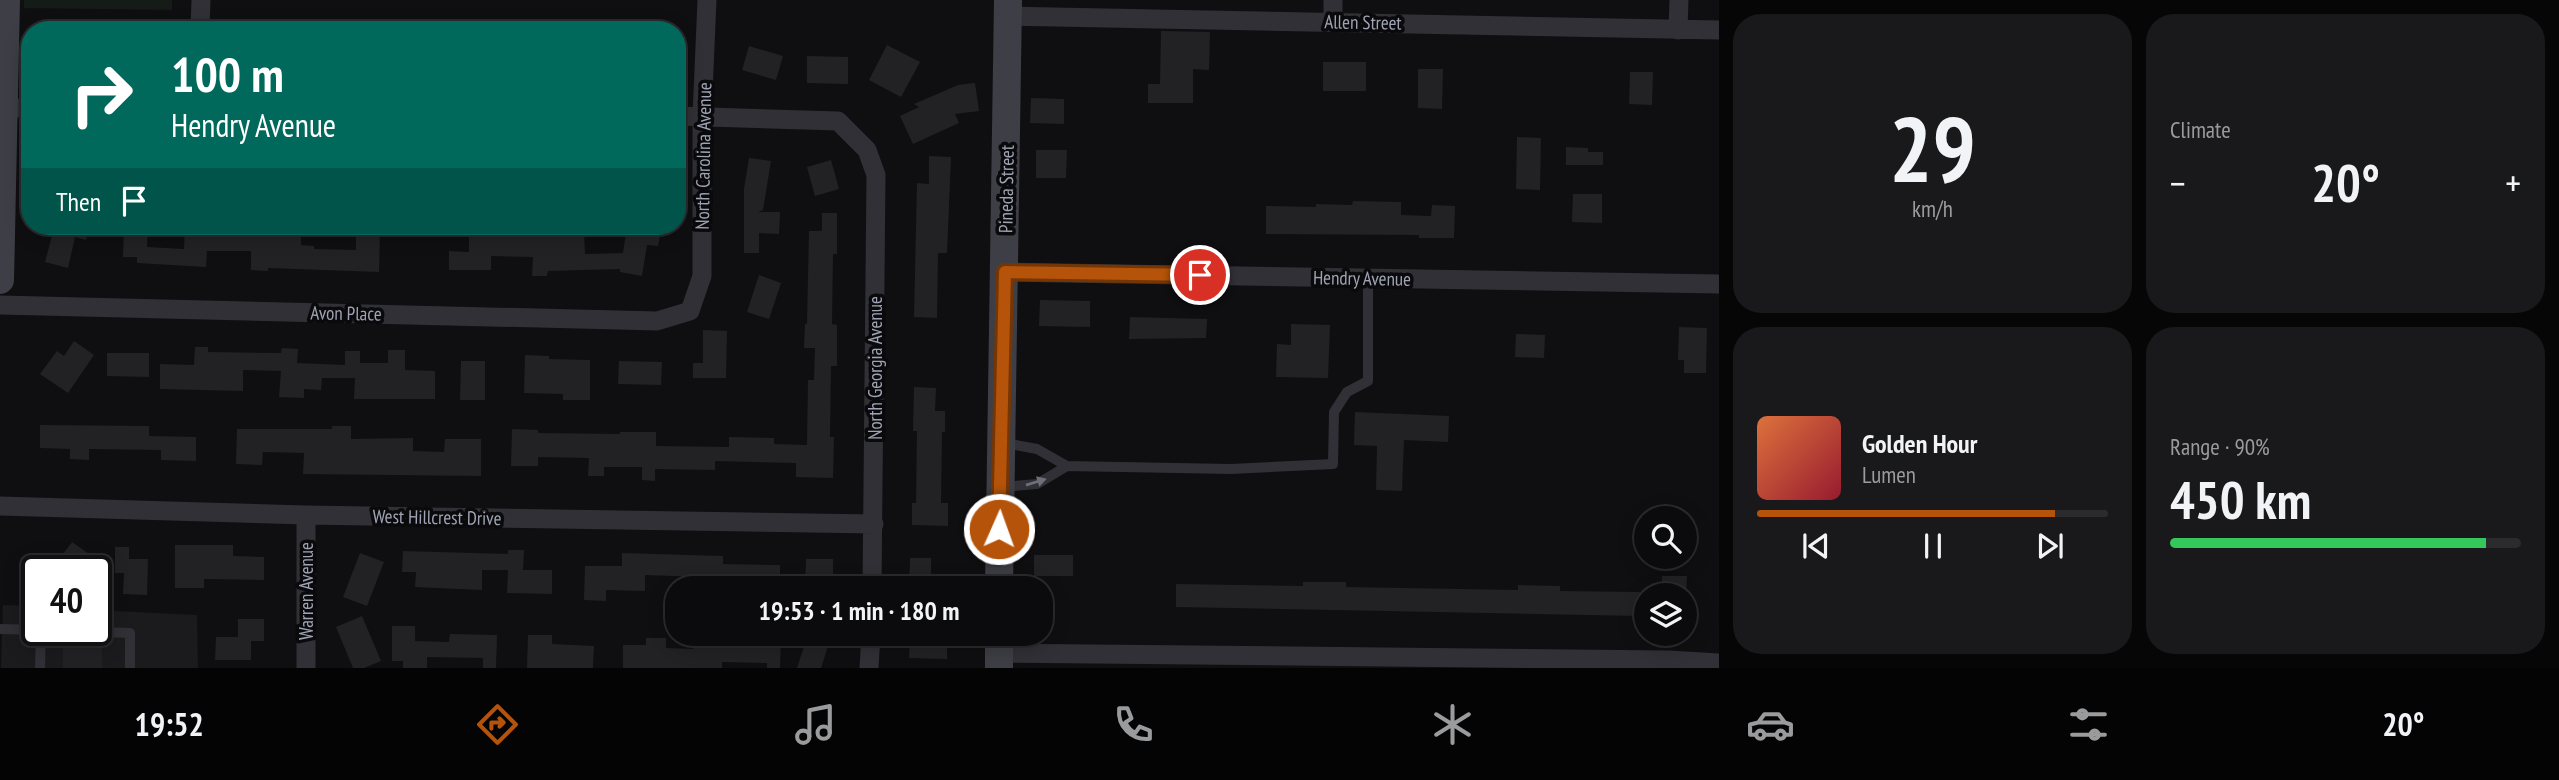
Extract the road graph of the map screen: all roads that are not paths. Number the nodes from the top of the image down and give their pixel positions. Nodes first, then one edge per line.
1 (6, 0) edge
2 (201, 0) edge
3 (707, 0) edge
4 (1333, 0) edge
5 (1679, 0) edge
6 (1007, 8) edge
7 (200, 21) edge
8 (1333, 21) junction
9 (1678, 30) junction
10 (1719, 30) edge
11 (11, 108) edge
12 (686, 116) edge
13 (702, 116) junction
14 (1005, 272) junction
15 (1367, 278) junction
16 (0, 280) edge
17 (1719, 284) edge
18 (0, 305) edge
19 (690, 311) joint
20 (1002, 442) junction
21 (1068, 466) junction
22 (1001, 487) junction
23 (0, 506) edge
24 (306, 515) junction
25 (874, 524) junction
26 (872, 576) edge
27 (999, 576) edge
28 (0, 629) edge
29 (21, 630) edge
30 (112, 632) edge
31 (41, 646) edge
32 (870, 646) edge
33 (999, 651) edge
34 (1719, 663) edge
35 (1669, 664) edge
36 (40, 668) edge
37 (130, 668) edge
38 (306, 668) edge
39 (869, 668) edge

1 - 11 street
2 - 7 street
3 - 13 street, North Carolina Avenue
4 - 8 street
5 - 9 street
6 - 8 street, Allen Street
6 - 14 street, Pineda Street
8 - 9 street, Allen Street
9 - 10 street, Allen Street
11 - 16 street
12 - 13 street
13 - 19 street, North Carolina Avenue
13 - 25 street, North Georgia Avenue
14 - 15 street, Hendry Avenue
14 - 20 street, Pineda Street
15 - 17 street, Hendry Avenue
15 - 21 lane
18 - 19 street, Avon Place
20 - 21 lane
20 - 22 street, Pineda Street
22 -> 21 lane
22 - 27 street, Pineda Street
23 - 24 street, West Hillcrest Drive
24 - 25 street, West Hillcrest Drive
24 - 38 street, Warren Avenue
25 - 26 street, North Georgia Avenue
28 - 29 lane
30 - 37 lane
31 - 36 lane
32 - 39 street
33 - 35 street
34 - 35 street

